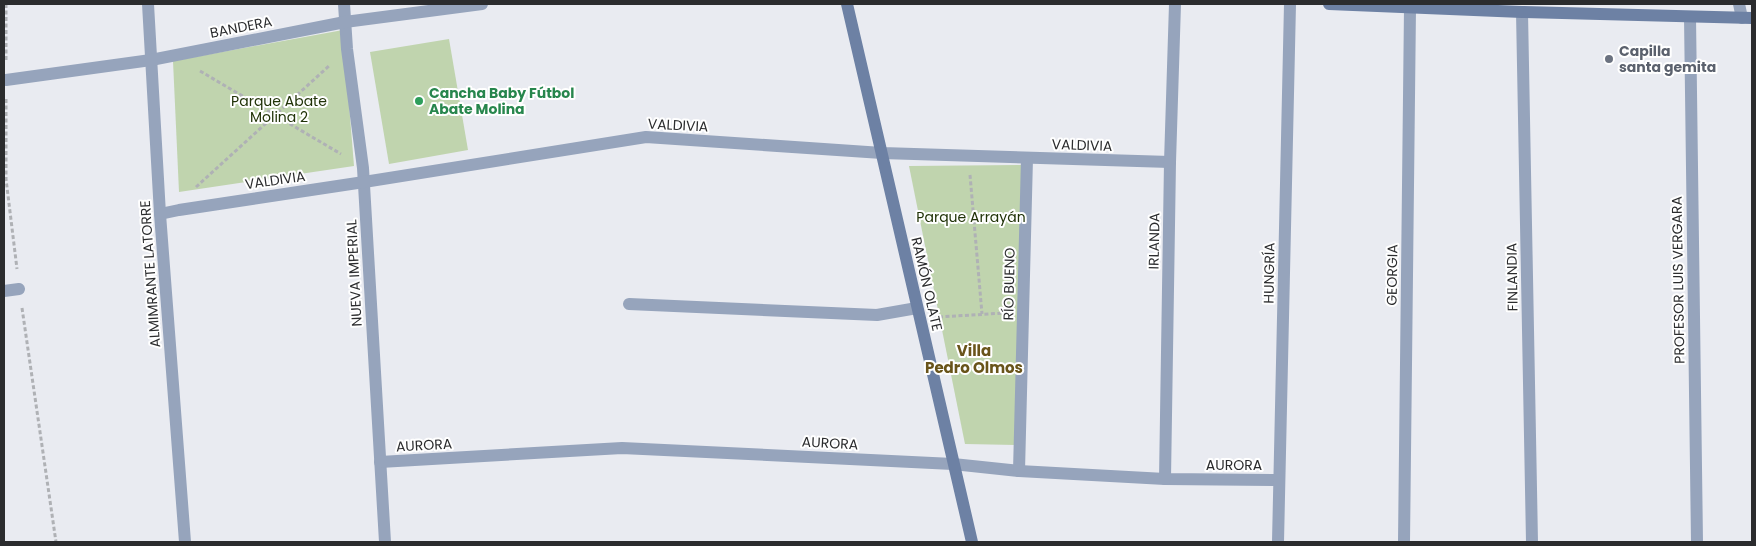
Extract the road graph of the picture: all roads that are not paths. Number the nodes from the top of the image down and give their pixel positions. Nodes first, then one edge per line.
1 (148, 4) edge
2 (344, 4) edge
3 (482, 4) edge
4 (847, 4) edge
5 (1175, 4) edge
6 (1290, 4) edge
7 (1329, 4) edge
8 (1739, 4) edge
9 (1457, 7) edge
10 (1410, 8) junction
11 (1522, 12) junction
12 (1690, 17) junction
13 (1747, 18) edge
14 (345, 22) junction
15 (151, 60) junction
16 (6, 80) dead end
17 (882, 153) junction
18 (1026, 158) junction
19 (1170, 162) junction
20 (364, 182) junction
21 (160, 214) junction
22 (19, 289) dead end
23 (4, 291) edge
24 (628, 304) dead end
25 (918, 313) junction
26 (380, 462) junction
27 (954, 464) junction
28 (1019, 471) junction
29 (1165, 480) junction
30 (1278, 480) junction
31 (185, 542) edge
32 (385, 542) edge
33 (972, 542) edge
34 (1278, 542) edge
35 (1404, 542) edge
36 (1532, 542) edge
37 (1697, 542) edge

1 - 15 street, ALMIMRANTE LATORRE
2 - 14 street, NUEVA IMPERIAL
3 - 14 street, BANDERA
4 - 17 street, RAMÓN OLATE
5 - 19 street, IRLANDA
6 - 30 street, HUNGRÍA
7 - 10 street
8 - 13 street
9 - 10 street
9 - 11 street
10 - 35 street, GEORGIA
11 - 12 street
11 - 36 street, FINLANDIA
12 - 13 street
12 - 37 street, PROFESOR LUIS VERGARA
14 - 15 street, BANDERA
14 - 20 street, NUEVA IMPERIAL
15 - 16 street, BANDERA
15 - 21 street, ALMIMRANTE LATORRE
17 - 18 street, VALDIVIA
17 - 20 street, VALDIVIA
17 - 25 street, RAMÓN OLATE
18 - 19 street, VALDIVIA
18 - 28 street, RÍO BUENO
19 - 29 street, IRLANDA
20 - 21 street, VALDIVIA
20 - 26 street, NUEVA IMPERIAL
21 - 31 street, ALMIMRANTE LATORRE
22 - 23 street
24 - 25 street
25 - 27 street, RAMÓN OLATE
26 - 27 street, AURORA
26 - 32 street, NUEVA IMPERIAL
27 - 28 street, AURORA
27 - 33 street, RAMÓN OLATE
28 - 29 street, AURORA
29 - 30 street, AURORA
30 - 34 street, HUNGRÍA

